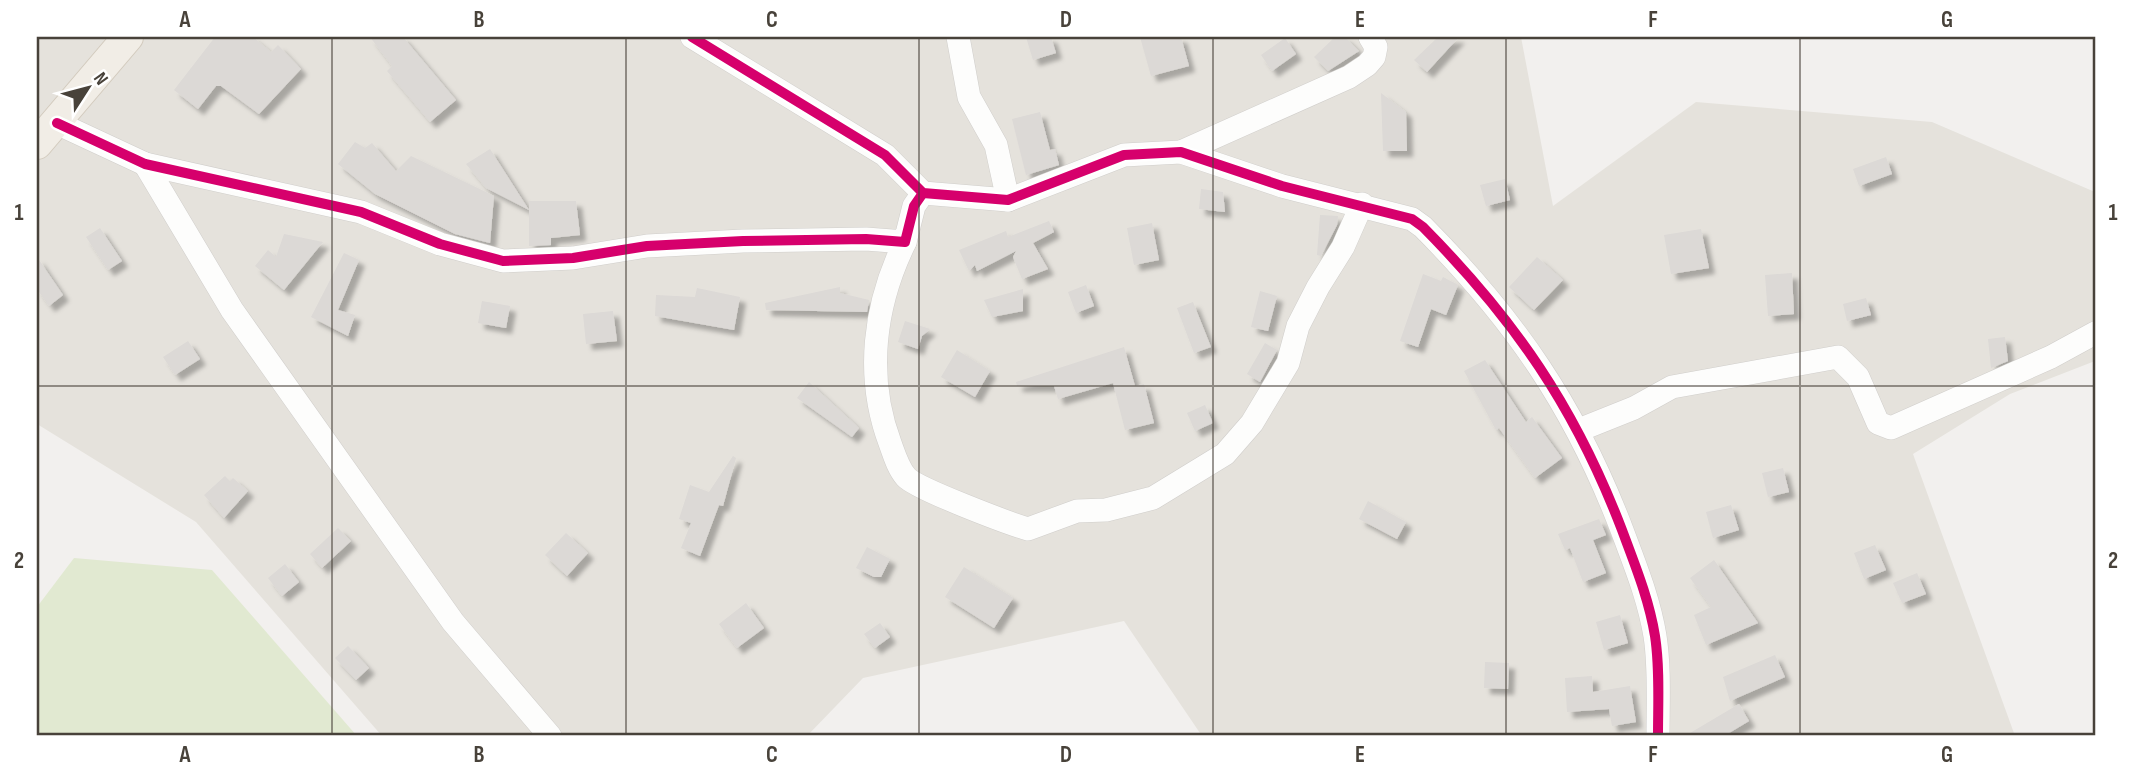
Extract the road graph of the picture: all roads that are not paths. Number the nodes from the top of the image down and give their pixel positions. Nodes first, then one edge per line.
1 (128, 37) edge
2 (692, 37) edge
3 (958, 37) edge
4 (1370, 37) edge
5 (47, 133) edge
6 (1181, 152) junction
7 (145, 164) junction
8 (923, 193) junction
9 (1008, 200) junction
10 (1362, 204) junction
11 (905, 242) junction
12 (2095, 333) edge
13 (1579, 430) junction
14 (550, 736) edge
15 (1658, 736) edge

1 - 5 main road
2 - 8 street
3 - 9 street
4 - 6 street
5 - 7 street
6 - 9 street
6 - 10 street
7 - 11 street
7 - 14 street
8 - 9 street
8 - 11 street
10 - 11 street
10 - 13 street
12 - 13 street
13 - 15 street

